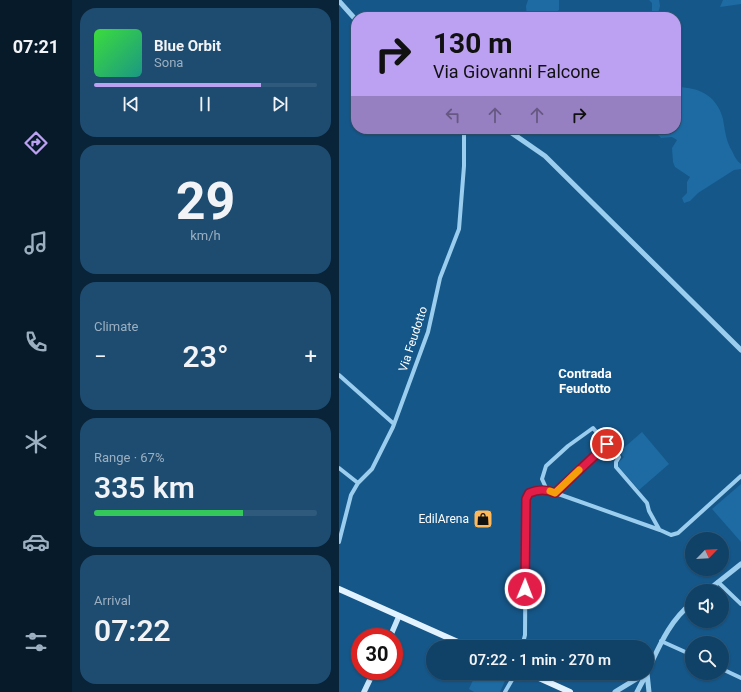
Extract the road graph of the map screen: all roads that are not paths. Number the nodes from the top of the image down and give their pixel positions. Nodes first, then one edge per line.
1 (339, 1) edge
2 (351, 14) edge
3 (464, 134) edge
4 (513, 134) edge
5 (741, 350) edge
6 (339, 375) edge
7 (394, 424) junction
8 (607, 444) junction
9 (339, 468) edge
10 (741, 476) edge
11 (358, 483) junction
12 (547, 490) junction
13 (555, 493) junction
14 (660, 530) junction
15 (339, 542) edge
16 (741, 564) edge
17 (718, 582) junction
18 (716, 584) edge
19 (339, 589) edge
20 (741, 604) edge
21 (685, 609) edge
22 (399, 616) junction
23 (394, 628) edge
24 (453, 640) edge
25 (523, 640) edge
26 (661, 641) junction
27 (685, 652) edge
28 (654, 657) edge
29 (729, 672) edge
30 (741, 678) edge
31 (370, 680) edge
32 (512, 680) edge
33 (543, 680) edge
34 (635, 680) edge
35 (643, 680) edge
36 (648, 680) edge
37 (364, 692) edge
38 (505, 692) edge
39 (569, 692) edge
40 (615, 692) edge
41 (637, 692) edge
42 (649, 692) edge

1 - 2 street
3 - 7 street, Via Feudotto
4 - 5 street
6 - 7 street
7 - 11 street, Via Feudotto
8 - 12 street
8 - 13 street
8 - 14 street
9 - 11 street
10 - 14 street
11 - 15 street, Via Feudotto
12 - 13 street
12 - 25 street
13 - 14 street
16 - 17 street
17 - 18 street
17 - 20 street
19 - 22 main road
21 - 26 street
22 - 23 main road
22 - 24 main road
26 - 27 street
26 - 28 street
29 - 30 street
31 - 37 main road
32 - 38 street
33 - 39 main road
34 - 40 street
35 - 41 street
36 - 42 street

